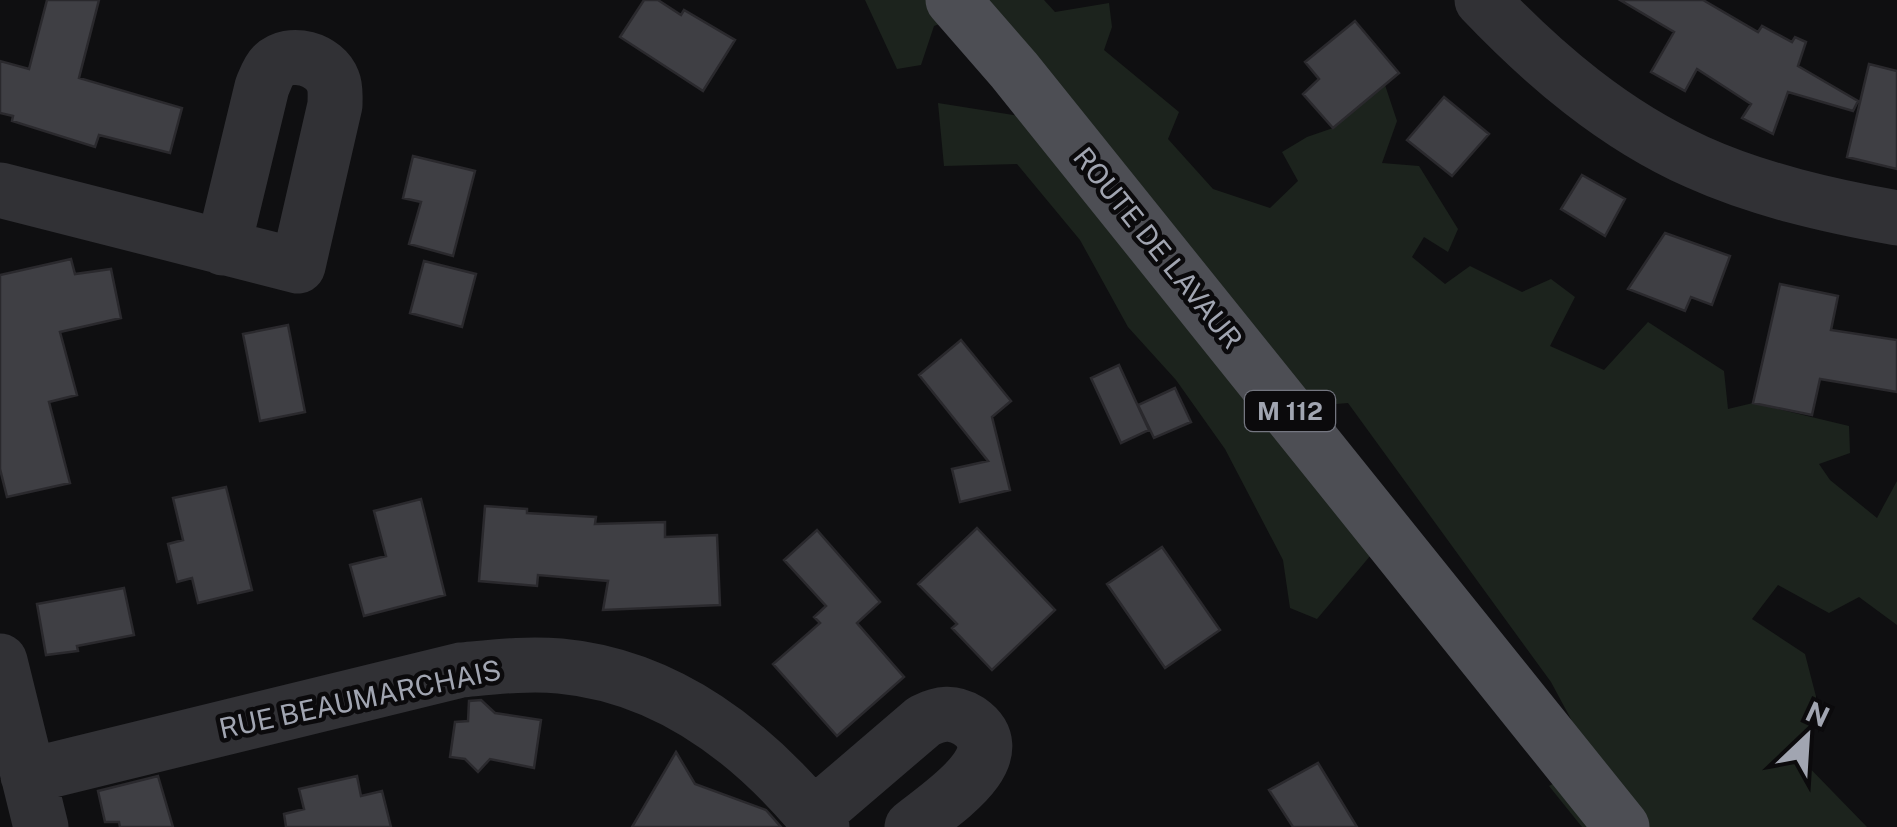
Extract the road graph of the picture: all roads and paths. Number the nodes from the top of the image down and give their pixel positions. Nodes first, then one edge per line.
1 (953, 0) edge
2 (1482, 0) edge
3 (0, 190) edge
4 (1897, 218) edge
5 (223, 248) junction
6 (0, 661) edge
7 (35, 802) edge
8 (817, 822) edge
9 (912, 827) edge
10 (1622, 827) edge

1 - 10 main road, ROUTE DE LAVAUR / M 112
2 - 4 street
3 - 5 street
5 - 5 street
6 - 7 street
7 - 8 street, RUE BEAUMARCHAIS
8 - 9 street

